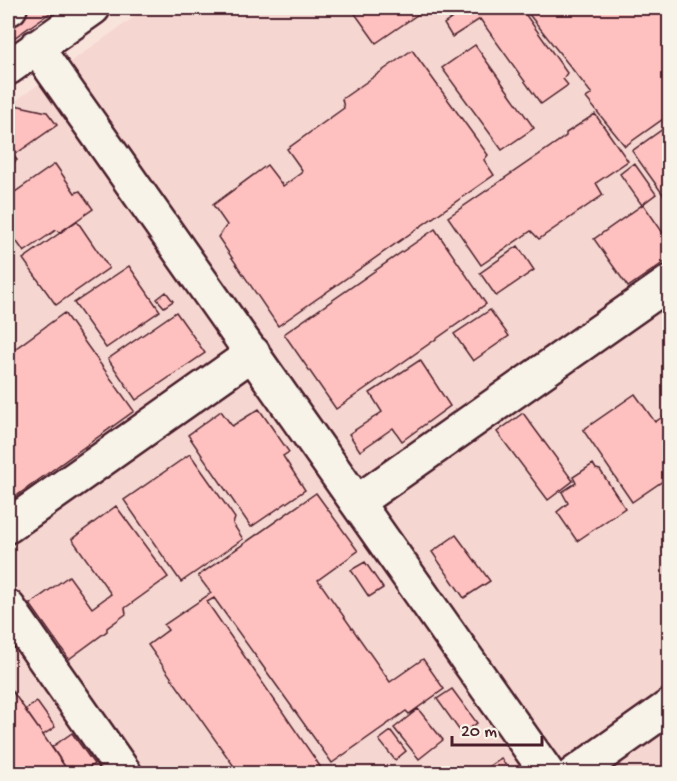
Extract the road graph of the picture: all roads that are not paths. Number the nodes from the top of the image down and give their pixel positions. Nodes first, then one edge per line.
1 (93, 8) edge
2 (36, 47) junction
3 (8, 68) edge
4 (669, 282) edge
5 (253, 353) junction
6 (357, 502) junction
7 (8, 526) edge
8 (8, 607) edge
9 (669, 706) edge
10 (125, 774) edge
11 (548, 774) edge
12 (574, 774) edge

1 - 2 street
2 - 3 street
2 - 5 street
4 - 6 street
5 - 6 street
5 - 7 street
6 - 11 street
8 - 10 street
9 - 12 street

